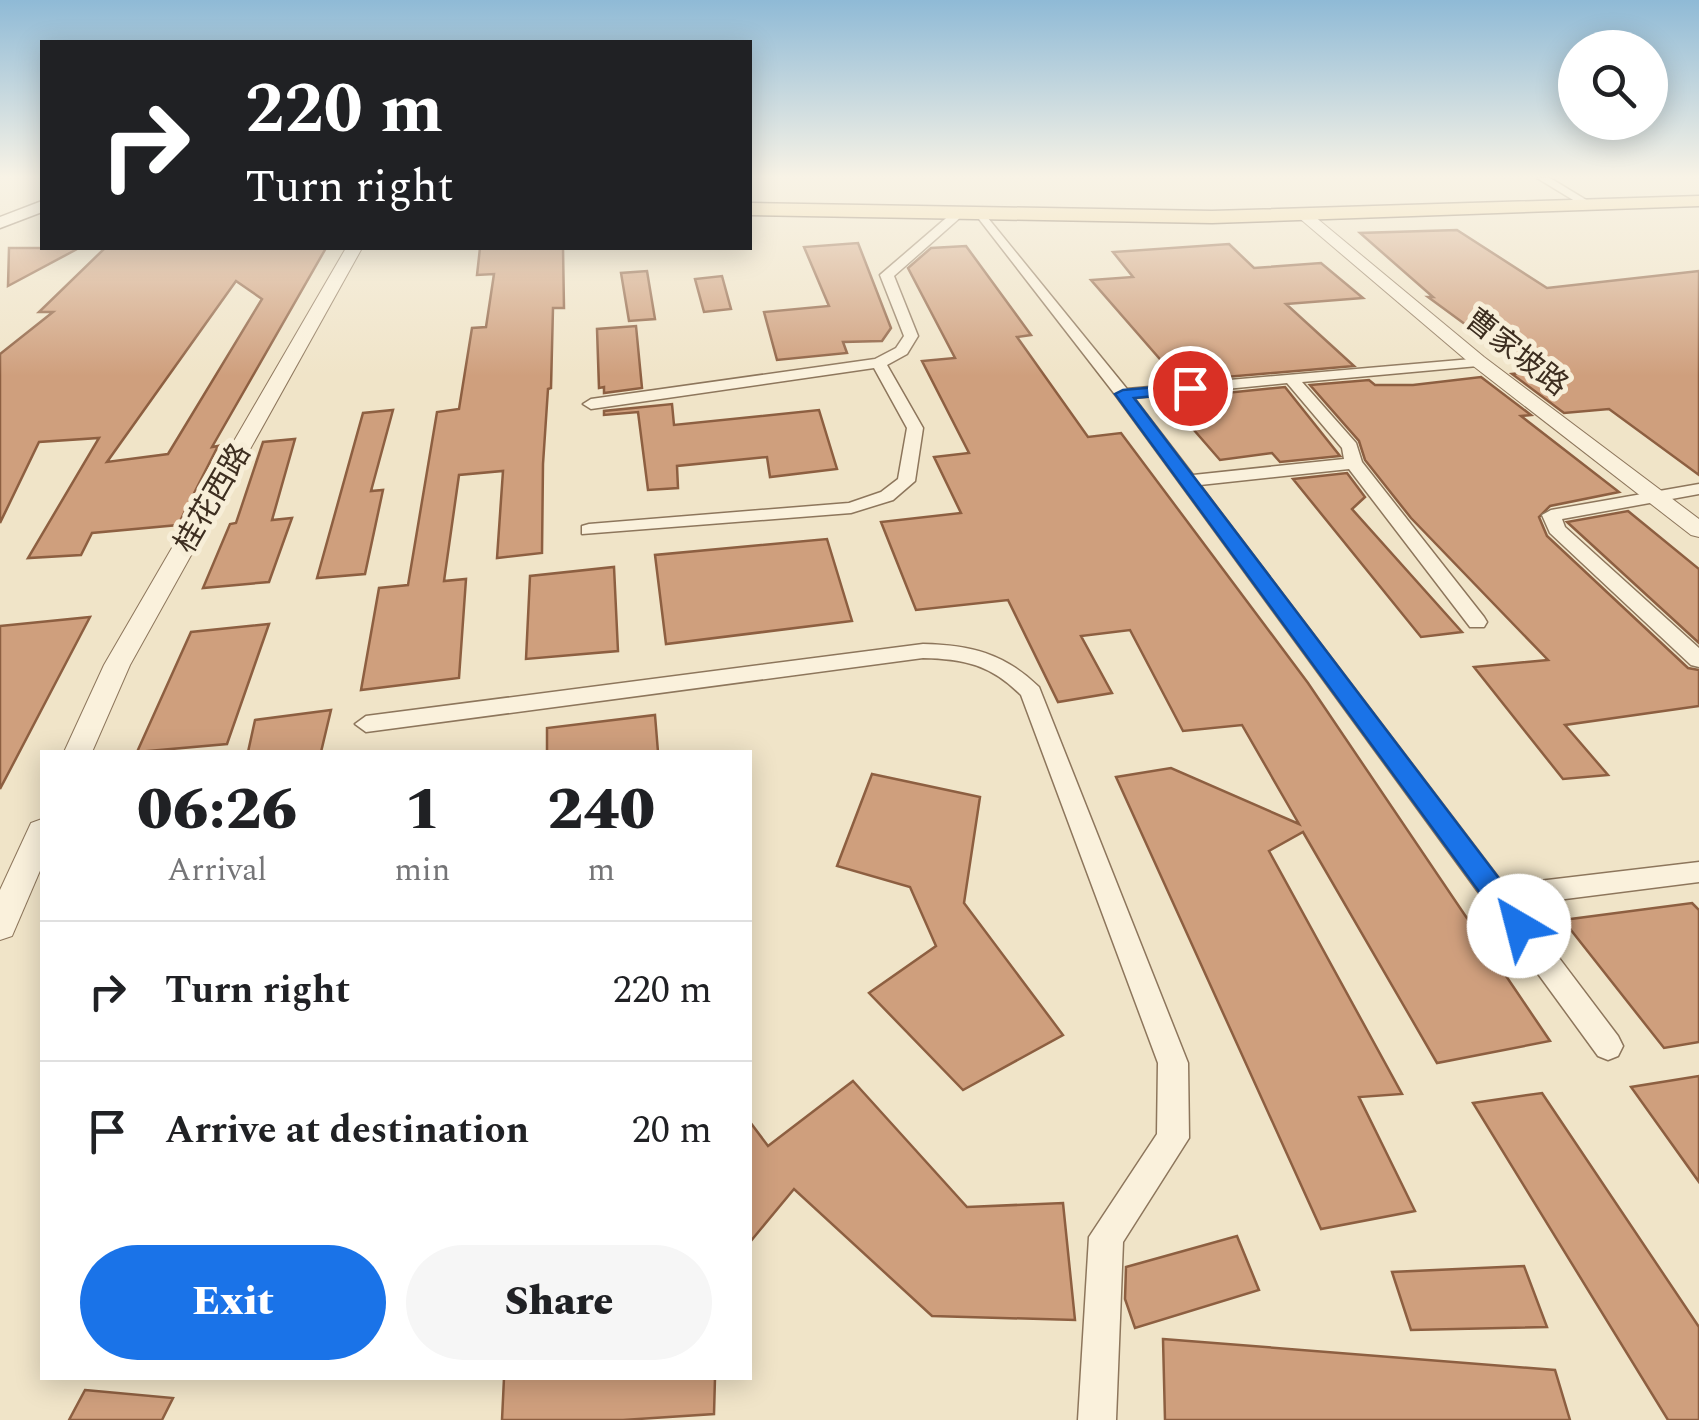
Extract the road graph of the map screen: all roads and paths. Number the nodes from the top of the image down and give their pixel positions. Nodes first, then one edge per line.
1 (923, 244) edge
2 (1005, 244) edge
3 (1339, 244) edge
4 (353, 250) edge
5 (879, 362) junction
6 (1478, 362) junction
7 (1291, 379) junction
8 (1123, 394) junction
9 (591, 404) dead end
10 (1354, 463) junction
11 (1188, 481) junction
12 (1699, 489) edge
13 (1652, 494) junction
14 (589, 530) dead end
15 (1699, 530) edge
16 (1478, 622) dead end
17 (1699, 660) edge
18 (366, 724) dead end
19 (79, 750) edge
20 (40, 836) edge
21 (1699, 872) edge
22 (1497, 896) junction
23 (0, 926) edge
24 (1608, 1046) dead end
25 (1098, 1420) edge

1 - 5 street
2 - 8 street
3 - 6 street, 曹家坡路
4 - 19 street, 桂花西路
5 - 9 street
5 - 14 street
6 - 7 street
6 - 13 street, 曹家坡路
7 - 8 street
7 - 10 street
8 - 11 street
10 - 11 street
10 - 16 street
11 - 22 street
12 - 13 street
13 - 15 street, 曹家坡路
13 - 17 street
18 - 25 street
20 - 23 street
21 - 22 street
22 - 24 street

